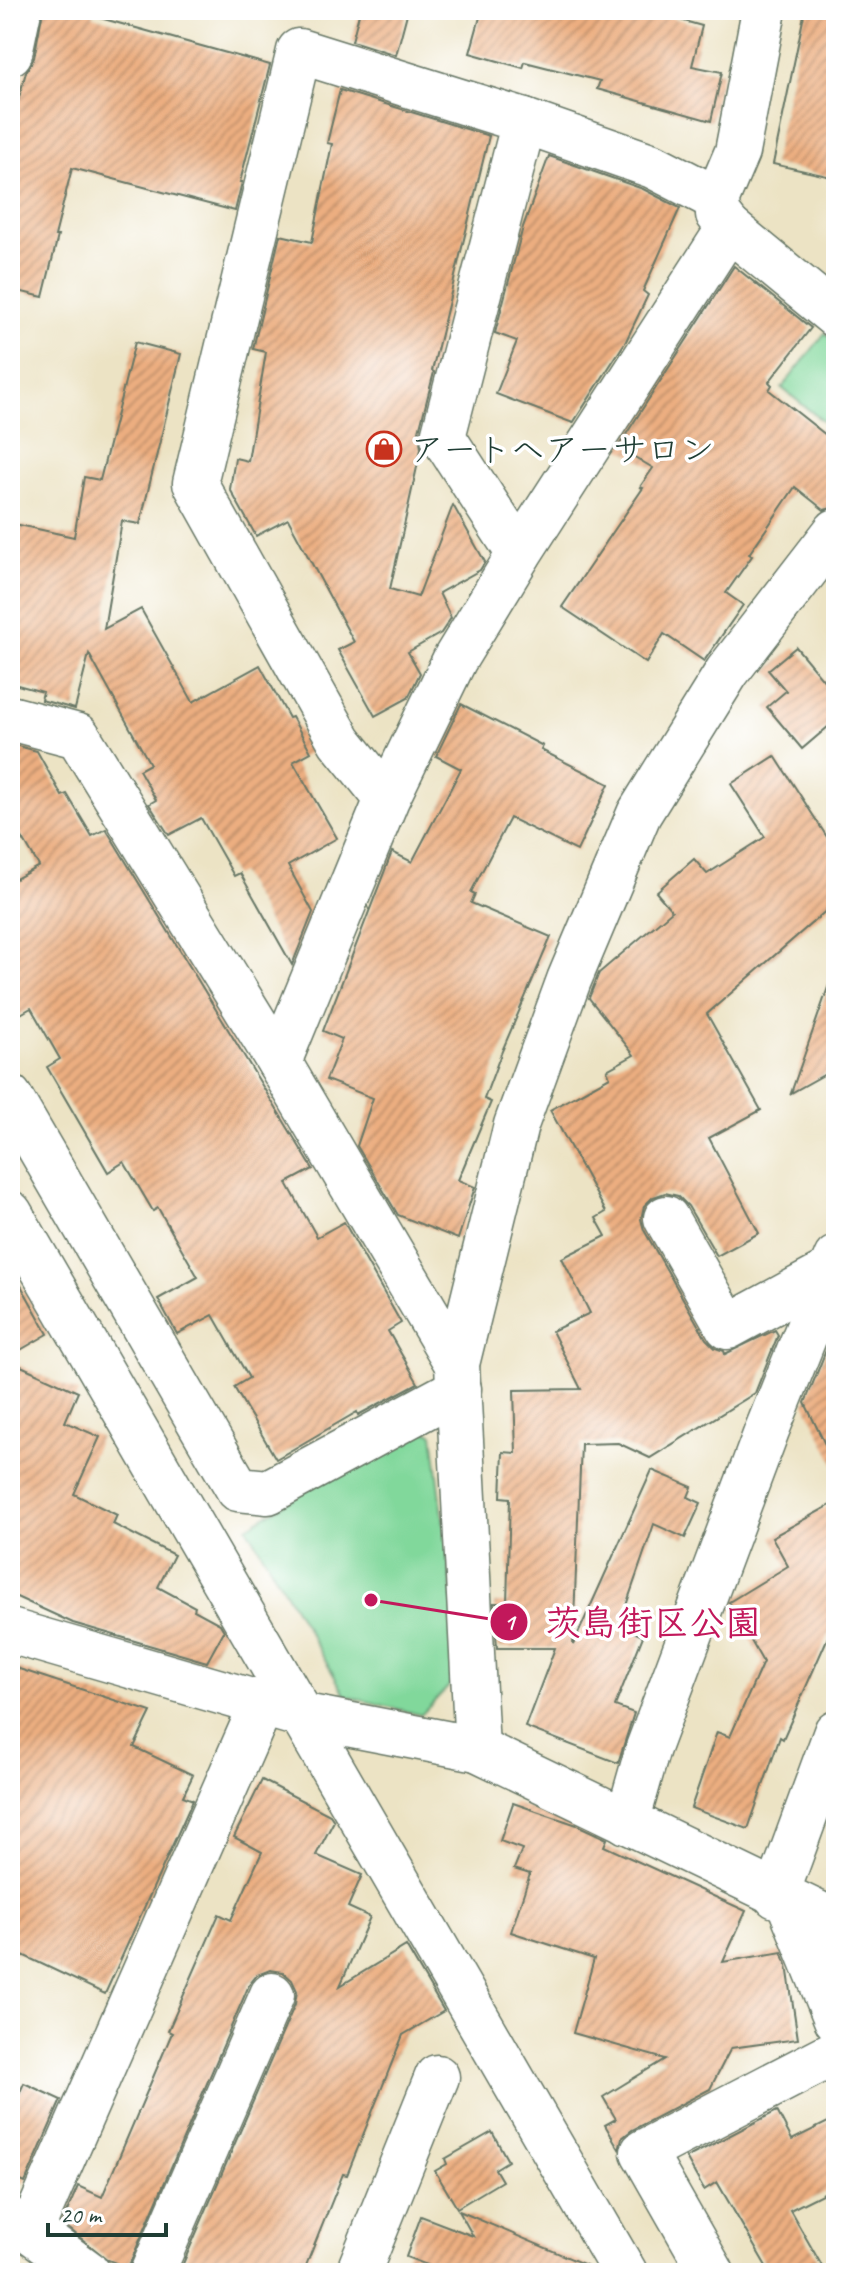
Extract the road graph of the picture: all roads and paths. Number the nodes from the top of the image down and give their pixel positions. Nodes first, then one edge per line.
1 (19, 10) edge
2 (764, 10) edge
3 (10, 53) edge
4 (524, 121) junction
5 (723, 213) junction
6 (836, 316) edge
7 (836, 531) edge
8 (519, 554) junction
9 (10, 718) edge
10 (387, 799) junction
11 (279, 1062) junction
12 (10, 1097) edge
13 (10, 1213) edge
14 (666, 1218) dead end
15 (834, 1264) edge
16 (458, 1376) junction
17 (10, 1631) edge
18 (281, 1710) junction
19 (836, 1732) edge
20 (477, 1749) junction
21 (627, 1822) junction
22 (782, 1898) junction
23 (836, 1922) edge
24 (272, 1995) dead end
25 (836, 2019) edge
26 (836, 2052) edge
27 (437, 2077) dead end
28 (21, 2225) edge
29 (616, 2267) edge
30 (88, 2273) edge
31 (152, 2273) edge
32 (358, 2273) edge
33 (712, 2273) edge

1 - 3 street
2 - 5 street
4 - 5 street
4 - 8 street
4 - 10 street
5 - 6 street
5 - 8 street
7 - 16 street
8 - 10 street
9 - 11 street
10 - 11 street
11 - 16 street
12 - 16 street
13 - 18 street
14 - 15 street
15 - 21 street
16 - 20 street
17 - 18 street
18 - 20 street
18 - 28 street
18 - 29 street
19 - 22 street
20 - 21 street
21 - 22 street
22 - 23 street
22 - 25 street
24 - 31 street
26 - 33 street
27 - 32 street
28 - 30 street

